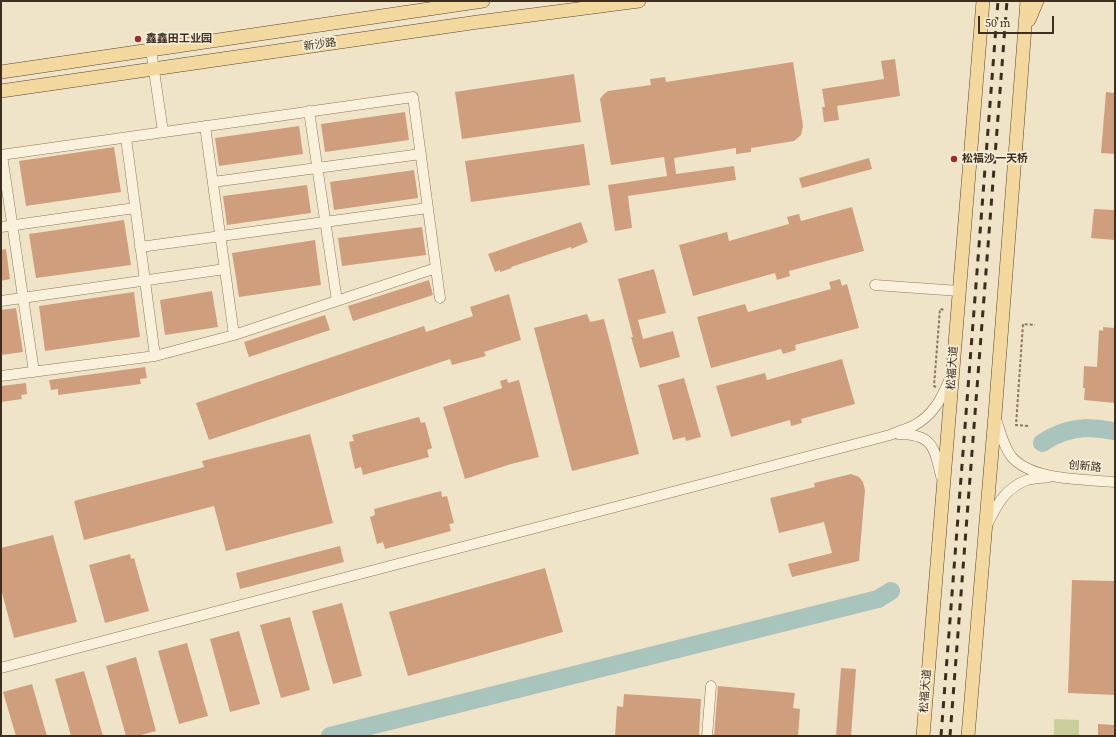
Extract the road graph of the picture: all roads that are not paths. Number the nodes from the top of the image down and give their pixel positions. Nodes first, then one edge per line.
1 (482, 1) edge
2 (639, 1) edge
3 (978, 1) edge
4 (984, 1) edge
5 (1027, 1) edge
6 (1037, 1) edge
7 (982, 23) junction
8 (1024, 32) junction
9 (151, 50) junction
10 (154, 69) junction
11 (1, 72) edge
12 (1, 91) edge
13 (309, 111) junction
14 (206, 126) junction
15 (163, 132) junction
16 (126, 138) junction
17 (421, 154) junction
18 (2, 155) edge
19 (318, 168) junction
20 (213, 182) junction
21 (135, 208) junction
22 (428, 208) junction
23 (325, 222) junction
24 (12, 225) junction
25 (1, 227) edge
26 (221, 236) junction
27 (140, 247) junction
28 (436, 268) junction
29 (225, 269) junction
30 (145, 280) junction
31 (875, 285) dead end
32 (959, 291) junction
33 (23, 298) junction
34 (440, 298) dead end
35 (1, 301) edge
36 (337, 301) junction
37 (234, 335) junction
38 (155, 356) junction
39 (34, 372) junction
40 (952, 372) junction
41 (1, 376) edge
42 (995, 415) junction
43 (890, 434) junction
44 (1053, 476) junction
45 (1115, 482) edge
46 (943, 486) junction
47 (985, 530) junction
48 (1, 668) edge
49 (711, 686) dead end
50 (707, 736) edge
51 (923, 736) edge
52 (968, 736) edge

1 - 9 main road, 新沙路
2 - 10 main road, 新沙路
3 - 7 main road
4 - 7 main road, 松福大道
5 - 8 main road
6 - 8 main road
7 - 32 main road, 松福大道
8 - 42 main road
9 - 10 street
9 - 11 main road, 新沙路
10 - 12 main road, 新沙路
10 - 15 street
13 - 14 street
13 - 17 street
13 - 19 street
14 - 15 street
14 - 20 street
15 - 16 street
16 - 18 street
16 - 21 street
17 - 19 street
17 - 22 street
18 - 24 street
19 - 20 street
19 - 23 street
20 - 26 street
21 - 24 street
21 - 27 street
22 - 23 street
22 - 28 street
23 - 26 street
23 - 36 street
24 - 25 street
24 - 33 street
26 - 27 street
26 - 29 street
27 - 30 street
28 - 34 street
28 - 36 street
29 - 30 street
29 - 37 street
30 - 33 street
30 - 38 street
31 - 32 street
32 - 40 main road, 松福大道
33 - 35 street
33 - 39 street
36 - 37 street
37 - 38 street
38 - 39 street
39 - 41 street
40 - 43 street
40 - 46 main road, 松福大道
42 - 44 street, 创新路
42 - 47 main road
43 - 46 street
43 - 48 street
44 - 45 street, 创新路
44 - 47 street, 创新路
46 - 51 main road, 松福大道
47 - 52 main road
49 - 50 street

